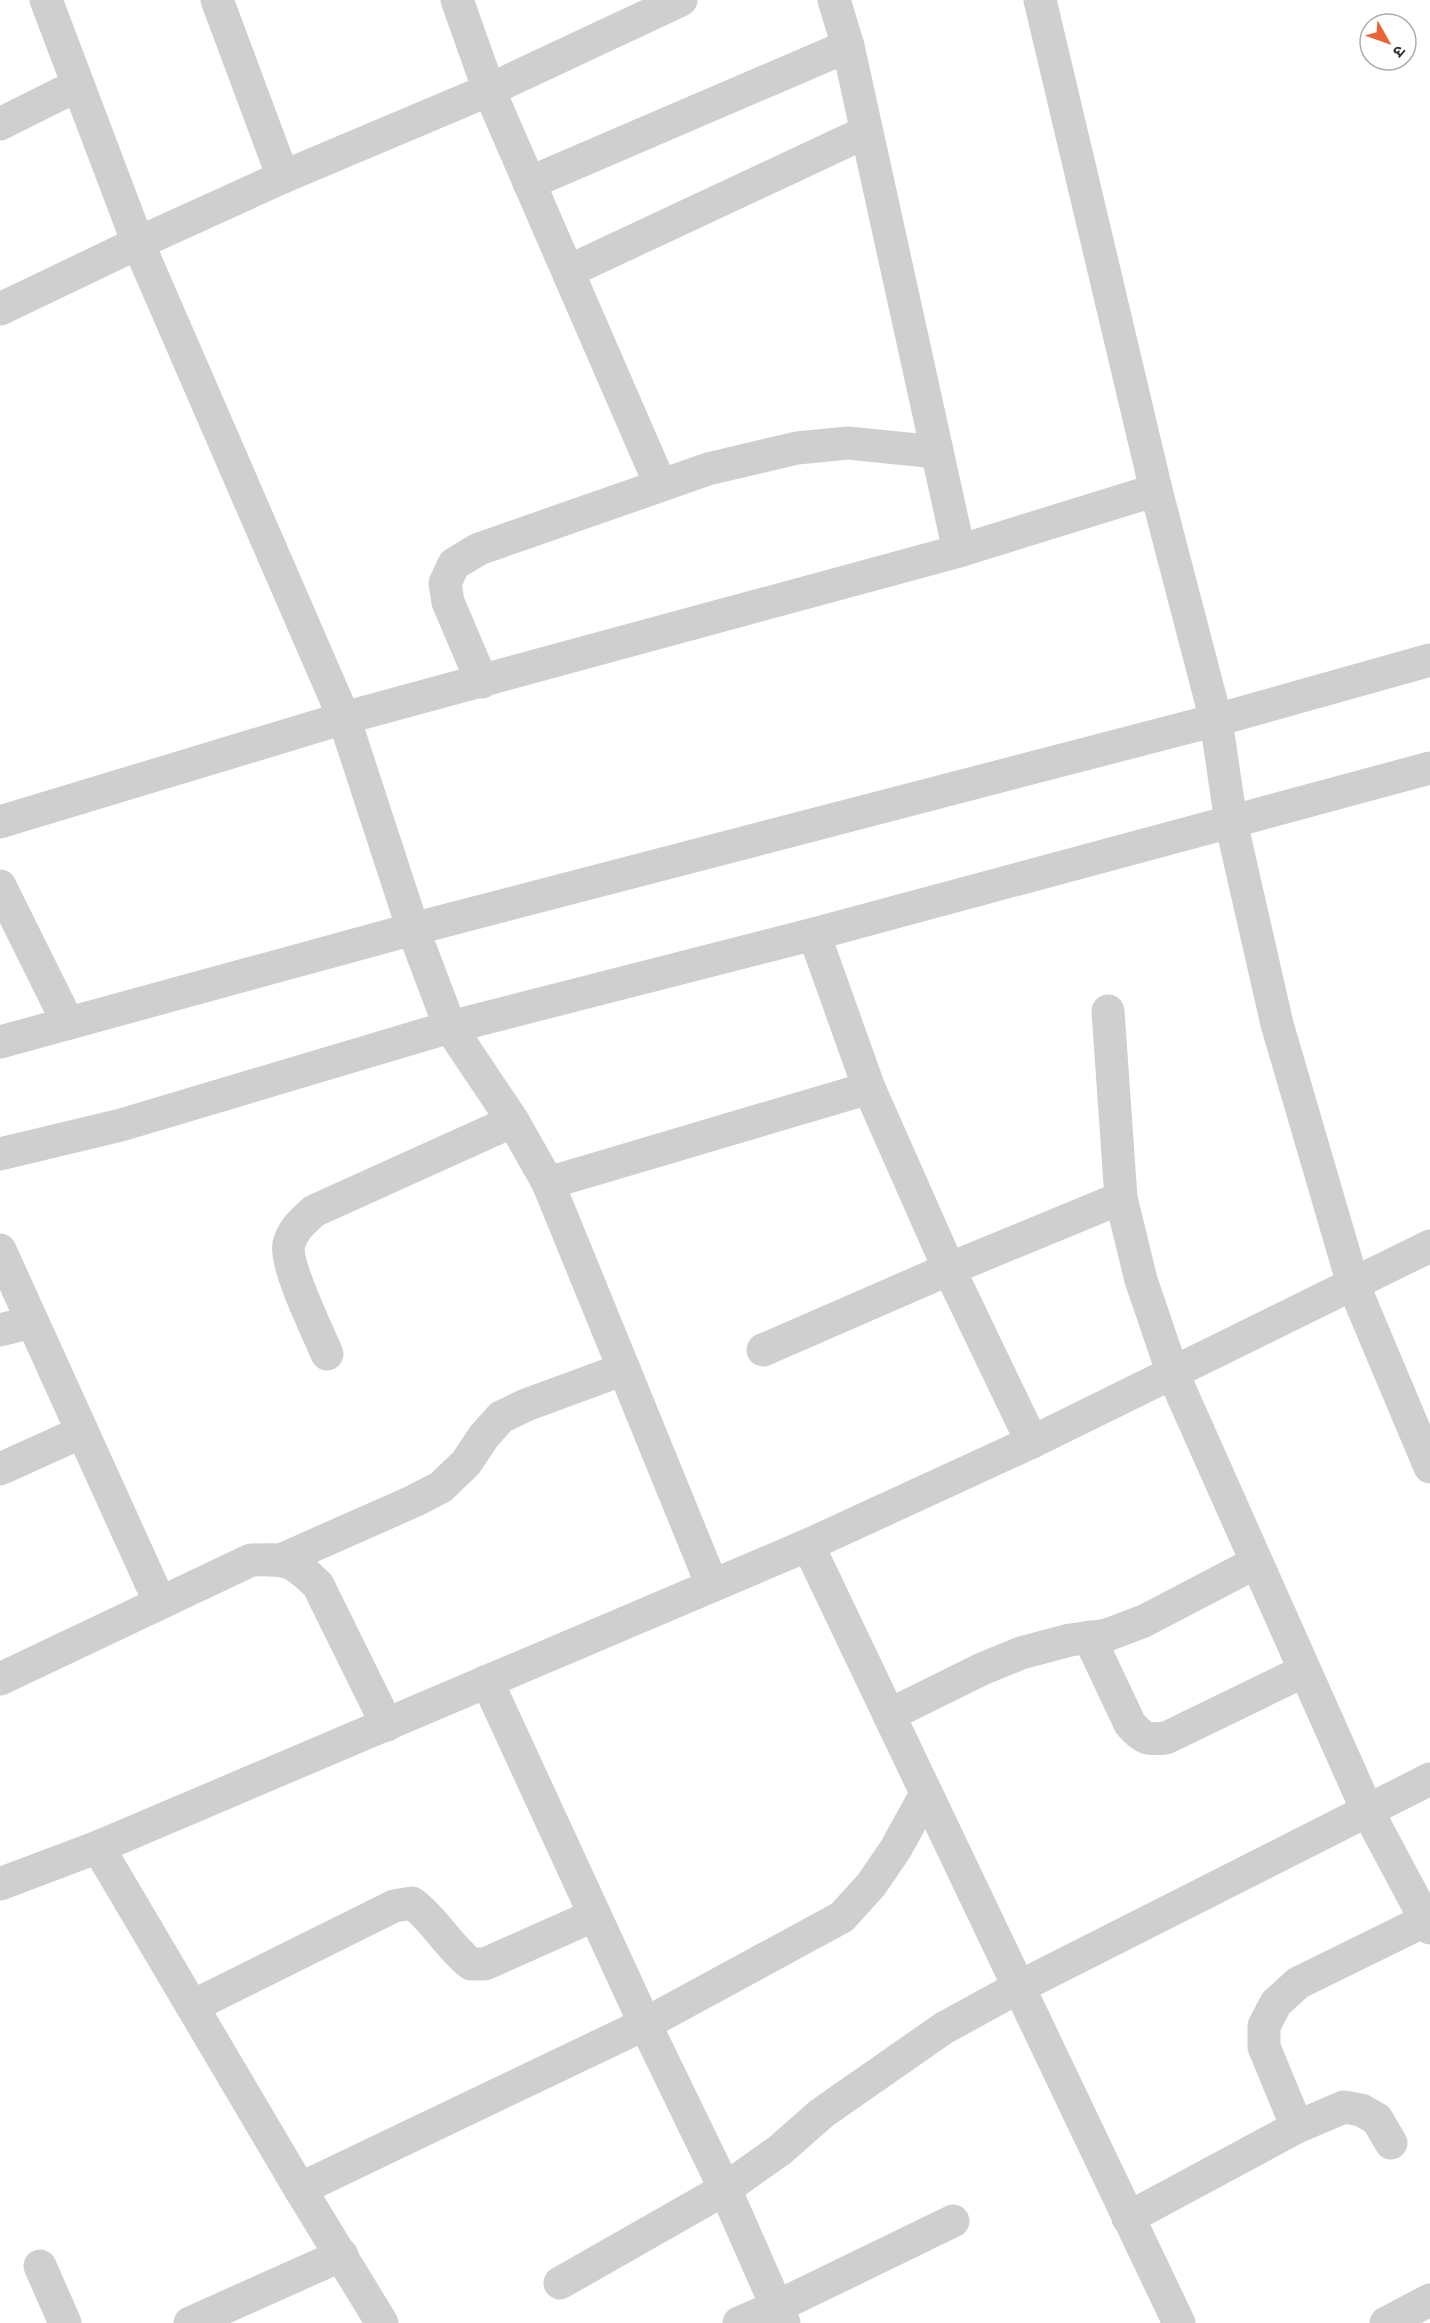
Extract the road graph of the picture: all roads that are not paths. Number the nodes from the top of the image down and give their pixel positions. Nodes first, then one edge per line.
1 (46, 0) edge
2 (217, 0) edge
3 (457, 0) edge
4 (681, 0) edge
5 (834, 0) edge
6 (1040, 0) edge
7 (848, 46) junction
8 (78, 85) junction
9 (489, 90) junction
10 (0, 124) edge
11 (866, 132) junction
12 (283, 177) junction
13 (530, 183) junction
14 (138, 243) junction
15 (569, 271) junction
16 (0, 309) edge
17 (937, 452) junction
18 (660, 484) junction
19 (1156, 490) junction
20 (959, 552) junction
21 (1430, 660) edge
22 (482, 682) junction
23 (344, 718) junction
24 (1216, 720) junction
25 (1430, 768) edge
26 (0, 822) edge
27 (1231, 822) junction
28 (0, 886) edge
29 (413, 929) junction
30 (814, 934) junction
31 (1108, 1011) dead end
32 (68, 1023) junction
33 (450, 1027) junction
34 (0, 1042) edge
35 (869, 1088) junction
36 (513, 1121) junction
37 (0, 1154) edge
38 (548, 1184) junction
39 (1121, 1198) junction
40 (1430, 1246) edge
41 (0, 1250) edge
42 (949, 1269) junction
43 (1353, 1284) junction
44 (32, 1322) junction
45 (0, 1330) edge
46 (763, 1350) dead end
47 (327, 1354) dead end
48 (624, 1369) junction
49 (1173, 1374) junction
50 (82, 1432) junction
51 (1032, 1442) junction
52 (1430, 1467) edge
53 (0, 1469) edge
54 (808, 1545) junction
55 (282, 1559) junction
56 (1255, 1563) junction
57 (712, 1585) junction
58 (160, 1603) junction
59 (1089, 1637) junction
60 (1304, 1671) junction
61 (0, 1679) edge
62 (487, 1682) junction
63 (889, 1715) junction
64 (387, 1725) junction
65 (1430, 1779) edge
66 (926, 1794) junction
67 (1367, 1810) junction
68 (98, 1847) junction
69 (0, 1884) edge
70 (595, 1915) junction
71 (1428, 1924) edge
72 (1017, 1988) junction
73 (192, 2006) junction
74 (645, 2024) junction
75 (1297, 2127) junction
76 (1391, 2143) dead end
77 (300, 2189) junction
78 (725, 2189) junction
79 (1128, 2218) junction
80 (953, 2221) dead end
81 (342, 2255) junction
82 (40, 2266) dead end
83 (560, 2283) dead end
84 (1430, 2300) edge
85 (780, 2315) edge
86 (65, 2323) edge
87 (190, 2323) edge
88 (382, 2323) edge
89 (739, 2323) edge
90 (1179, 2323) edge
91 (1386, 2323) edge

1 - 8 street
2 - 12 street
3 - 9 street
4 - 9 street
5 - 7 street
6 - 19 street
7 - 11 street
7 - 13 street
8 - 10 street
8 - 14 street
9 - 12 street
9 - 13 street
11 - 15 street
11 - 17 street
12 - 14 street
13 - 15 street
14 - 16 street
14 - 23 street
15 - 18 street
17 - 18 street
17 - 20 street
18 - 22 street
19 - 20 street
19 - 24 street
20 - 22 street
21 - 24 street
22 - 23 street
23 - 26 street
23 - 29 street
24 - 27 street
24 - 29 street
25 - 27 street
27 - 30 street
27 - 43 street
28 - 32 street
29 - 32 street
29 - 33 street
30 - 33 street
30 - 35 street
31 - 39 street
32 - 34 street
33 - 36 street
33 - 37 street
35 - 38 street
35 - 42 street
36 - 38 street
36 - 47 street
38 - 48 street
39 - 42 street
39 - 49 street
40 - 43 street
41 - 44 street
42 - 46 street
42 - 51 street
43 - 49 street
43 - 52 street
44 - 45 street
44 - 50 street
48 - 55 street
48 - 57 street
49 - 51 street
49 - 56 street
50 - 53 street
50 - 58 street
51 - 54 street
54 - 57 street
54 - 63 street
55 - 58 street
55 - 64 street
56 - 59 street
56 - 60 street
57 - 62 street
58 - 61 street
59 - 60 street
59 - 63 street
60 - 67 street
62 - 64 street
62 - 70 street
63 - 66 street
64 - 68 street
65 - 67 street
66 - 72 street
66 - 74 street
67 - 71 street
67 - 72 street
68 - 69 street
68 - 73 street
70 - 73 street
70 - 74 street
71 - 75 street
72 - 78 street
72 - 79 street
73 - 77 street
74 - 77 street
74 - 78 street
75 - 76 street
75 - 79 street
77 - 81 street
78 - 83 street
78 - 85 street
79 - 90 street
80 - 85 street
81 - 87 street
81 - 88 street
82 - 86 street
84 - 91 street
85 - 89 street

